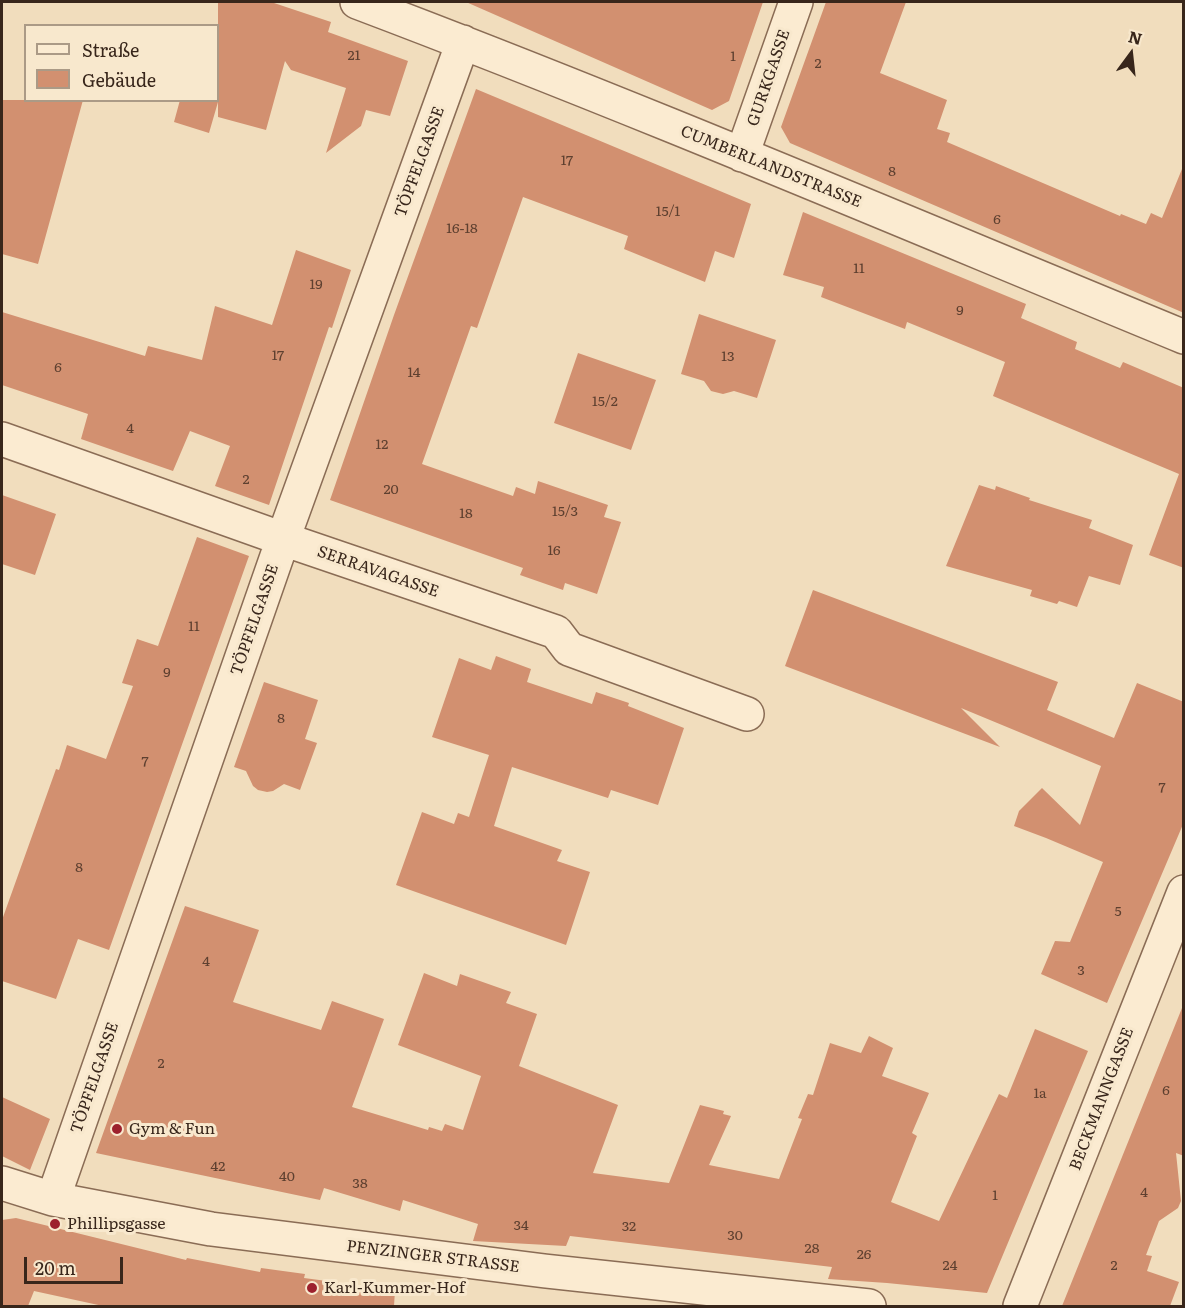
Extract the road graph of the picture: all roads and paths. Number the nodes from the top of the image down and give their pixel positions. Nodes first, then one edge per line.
1 (357, 2) edge
2 (796, 2) edge
3 (463, 42) junction
4 (742, 155) junction
5 (1184, 338) edge
6 (2, 439) edge
7 (284, 539) junction
8 (747, 714) dead end
9 (1184, 892) edge
10 (2, 1183) edge
11 (52, 1199) junction
12 (869, 1306) edge
13 (1020, 1306) edge

1 - 3 street, CUMBERLANDSTRASSE
2 - 4 street, GURKGASSE
3 - 4 street, CUMBERLANDSTRASSE
3 - 7 street, TÖPFELGASSE
4 - 5 street, CUMBERLANDSTRASSE
6 - 7 street, SERRAVAGASSE
7 - 8 street, SERRAVAGASSE
7 - 11 street, TÖPFELGASSE
9 - 13 street, BECKMANNGASSE
10 - 11 street, PENZINGER STRASSE
11 - 12 street, PENZINGER STRASSE

